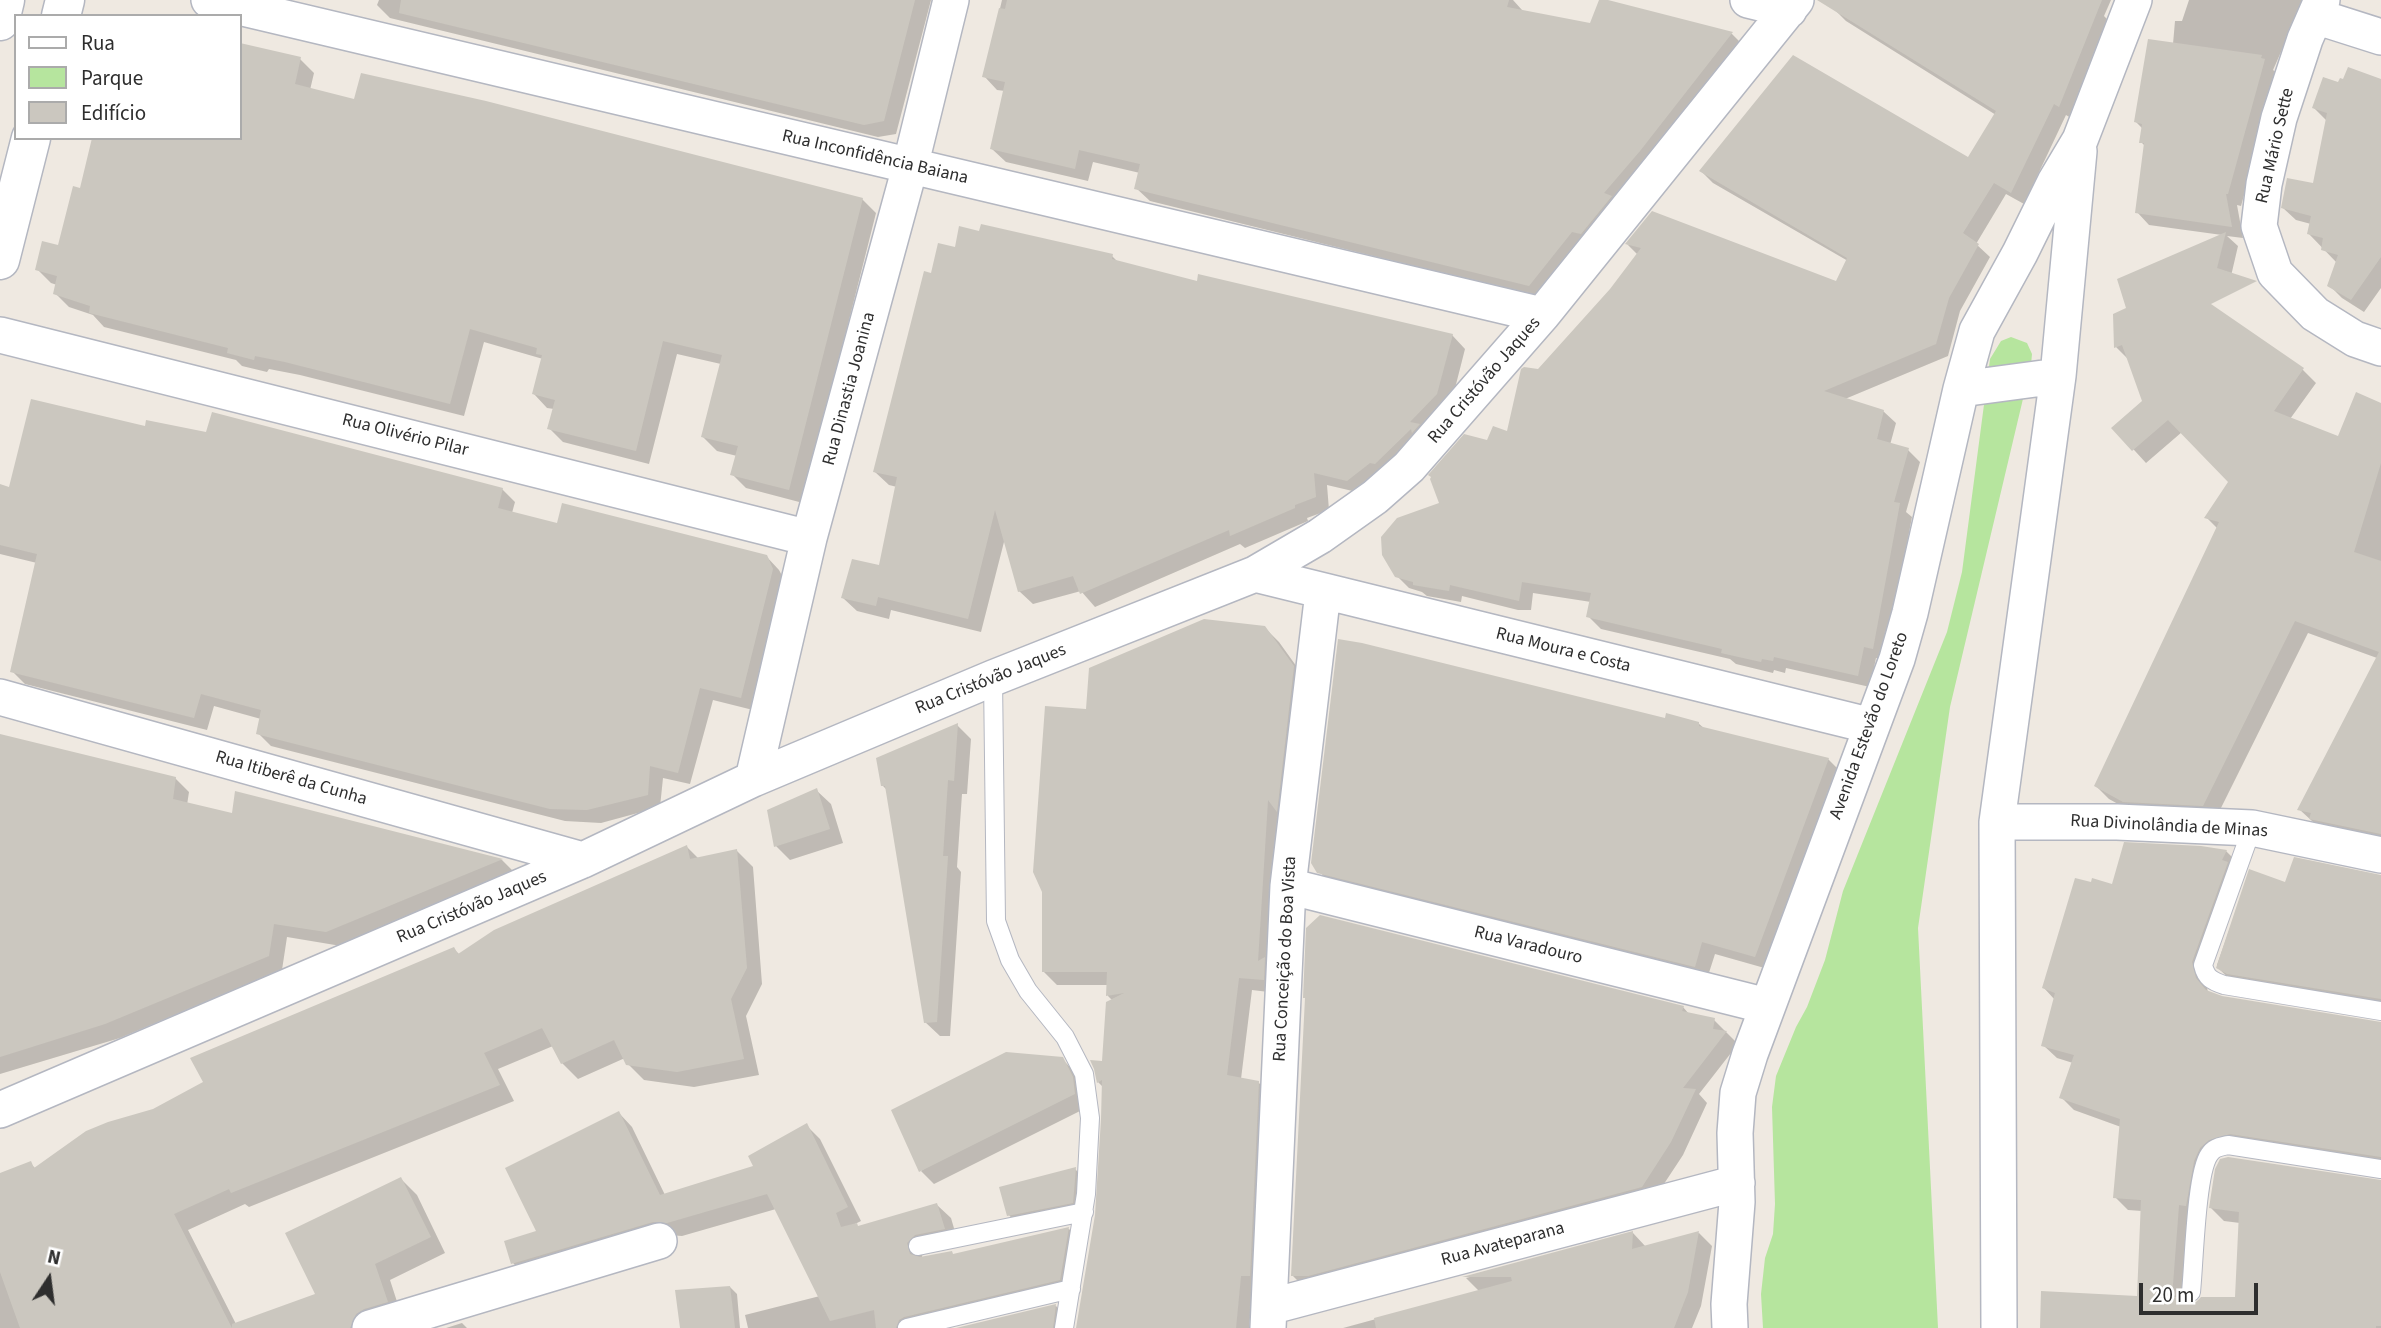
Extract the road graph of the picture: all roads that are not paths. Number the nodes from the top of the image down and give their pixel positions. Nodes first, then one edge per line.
1 (5, 0) edge
2 (209, 0) edge
3 (951, 0) edge
4 (1748, 0) edge
5 (2134, 0) edge
6 (1793, 5) edge
7 (2319, 8) edge
8 (0, 21) edge
9 (2381, 37) edge
10 (30, 140) edge
11 (2080, 140) junction
12 (911, 167) junction
13 (0, 260) edge
14 (1542, 315) junction
15 (0, 335) edge
16 (2381, 348) edge
17 (2058, 376) junction
18 (1961, 389) junction
19 (809, 538) junction
20 (1255, 574) junction
21 (1323, 592) junction
22 (993, 678) junction
23 (0, 697) edge
24 (1872, 726) junction
25 (753, 779) junction
26 (1997, 822) junction
27 (2252, 828) junction
28 (2381, 855) edge
29 (583, 860) junction
30 (1289, 886) junction
31 (1767, 1006) junction
32 (2381, 1012) edge
33 (0, 1110) edge
34 (2381, 1169) edge
35 (1737, 1183) junction
36 (1084, 1212) junction
37 (659, 1241) dead end
38 (918, 1246) dead end
39 (1071, 1289) junction
40 (2191, 1292) dead end
41 (1268, 1317) edge
42 (370, 1328) edge
43 (907, 1328) edge
44 (1064, 1328) edge
45 (1730, 1328) edge
46 (1999, 1328) edge

1 - 8 main road
2 - 12 street, Rua Inconfidência Baiana
3 - 12 street, Rua Dinastia Joanina
4 - 6 street
5 - 11 street, Avenida Estevão do Loreto
6 - 14 street, Rua Cristóvão Jaques
7 - 9 street
7 - 16 street, Rua Mário Sette
10 - 13 main road
11 - 17 street, Avenida Estevão do Loreto
11 - 18 street, Avenida Estevão do Loreto
12 - 14 street, Rua Inconfidência Baiana
12 - 19 street, Rua Dinastia Joanina
14 - 20 street, Rua Cristóvão Jaques
15 - 19 street, Rua Olivério Pilar
17 - 18 street
17 - 26 street, Avenida Estevão do Loreto
18 - 24 street, Avenida Estevão do Loreto
19 - 25 street, Rua Dinastia Joanina
20 - 21 street, Rua Moura e Costa
20 - 22 street, Rua Cristóvão Jaques
21 - 24 street, Rua Moura e Costa
21 - 30 street, Rua Conceição do Boa Vista
22 - 25 street, Rua Cristóvão Jaques
22 - 36 lane
23 - 29 street, Rua Itiberê da Cunha
24 - 31 street, Avenida Estevão do Loreto
25 - 29 street, Rua Cristóvão Jaques
26 - 27 street, Rua Divinolândia de Minas
26 - 46 street, Avenida Estevão do Loreto
27 - 28 street, Rua Divinolândia de Minas
27 - 32 lane
29 - 33 street, Rua Cristóvão Jaques
30 - 31 street, Rua Varadouro
30 - 41 street, Rua Conceição do Boa Vista
31 - 35 street, Avenida Estevão do Loreto
34 - 40 lane
35 - 41 street, Rua Avateparana
35 - 45 street, Avenida Estevão do Loreto
36 - 38 lane
36 - 39 lane
37 - 42 street
39 - 43 lane
39 - 44 lane

